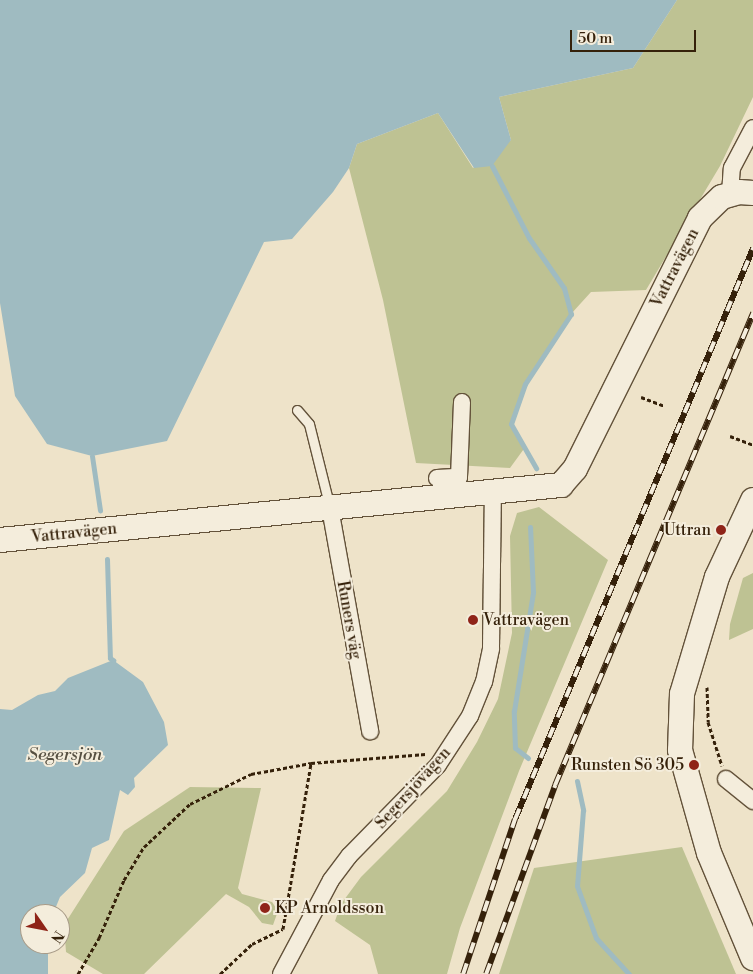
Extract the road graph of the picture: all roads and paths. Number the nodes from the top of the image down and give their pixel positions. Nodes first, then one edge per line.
1 (753, 128) edge
2 (742, 194) edge
3 (641, 397) dead end
4 (462, 402) dead end
5 (664, 406) dead end
6 (297, 410) dead end
7 (730, 436) dead end
8 (753, 444) edge
9 (450, 483) junction
10 (493, 491) junction
11 (753, 500) edge
12 (330, 508) junction
13 (0, 540) edge
14 (708, 680) dead end
15 (370, 732) dead end
16 (434, 753) dead end
17 (312, 763) junction
18 (726, 779) joint
19 (753, 801) edge
20 (753, 958) edge
21 (78, 974) edge
22 (220, 974) edge
23 (281, 974) edge

1 - 2 street
2 - 10 street, Vattravägen
3 - 5 path
4 - 9 street
6 - 12 lane
7 - 8 path
9 - 10 street, Vattravägen
9 - 12 street, Vattravägen
10 - 23 street, Segersjövägen
11 - 20 street
12 - 13 street, Vattravägen
12 - 15 street, Runers väg
14 - 18 path
16 - 17 path
17 - 21 path
17 - 22 path
18 - 19 street

